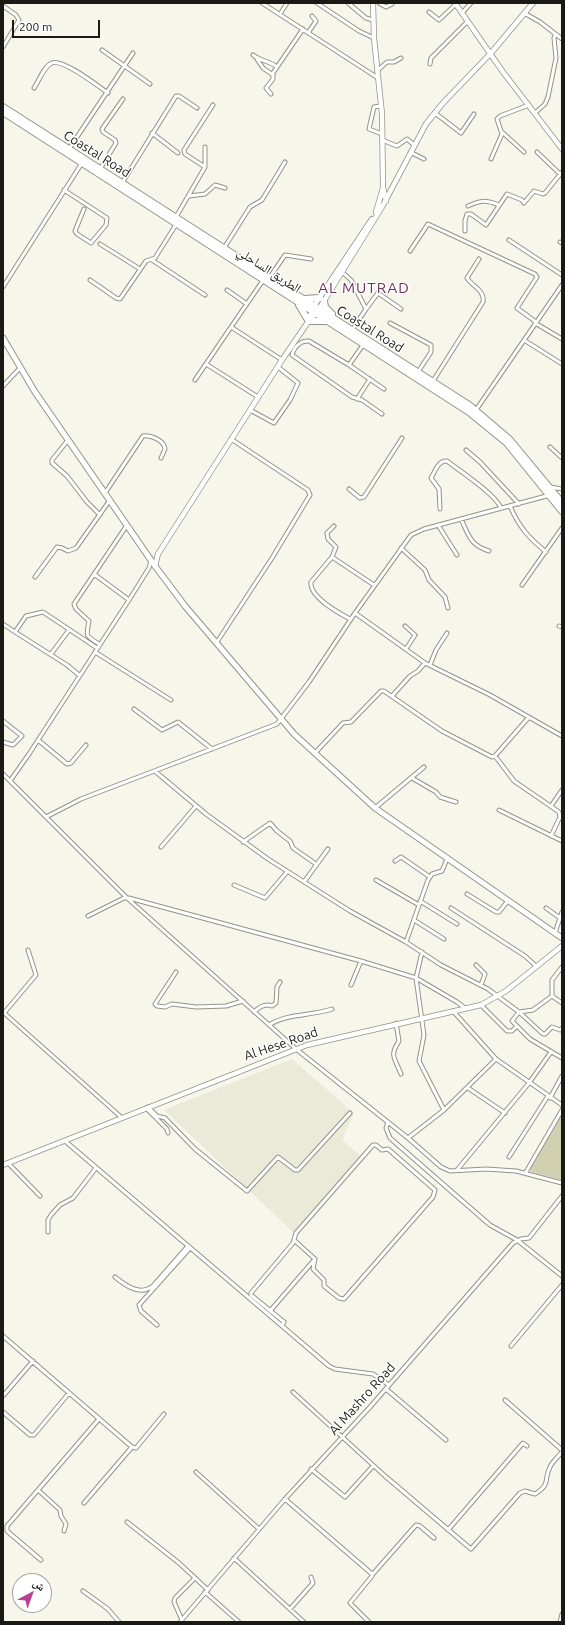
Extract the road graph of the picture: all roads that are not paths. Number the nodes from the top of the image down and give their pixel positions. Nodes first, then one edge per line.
1 (262, 3) edge
2 (287, 3) edge
3 (317, 3) edge
4 (348, 3) edge
5 (373, 3) edge
6 (379, 3) edge
7 (471, 3) edge
8 (529, 3) edge
9 (533, 3) edge
10 (266, 4) edge
11 (392, 4) edge
12 (456, 4) edge
13 (3, 6) edge
14 (429, 12) dead end
15 (462, 12) junction
16 (524, 13) junction
17 (280, 14) junction
18 (312, 16) dead end
19 (373, 20) junction
20 (468, 21) junction
21 (303, 29) junction
22 (308, 33) junction
23 (556, 35) junction
24 (374, 38) junction
25 (562, 39) edge
26 (3, 47) edge
27 (102, 50) dead end
28 (490, 52) junction
29 (133, 53) dead end
30 (253, 55) dead end
31 (257, 58) junction
32 (401, 58) dead end
33 (430, 64) dead end
34 (125, 65) junction
35 (277, 67) junction
36 (377, 71) junction
37 (273, 75) junction
38 (378, 78) junction
39 (150, 84) dead end
40 (34, 88) dead end
41 (108, 93) junction
42 (271, 94) dead end
43 (123, 99) dead end
44 (442, 102) junction
45 (213, 105) dead end
46 (529, 105) junction
47 (380, 106) junction
48 (3, 107) edge
49 (197, 108) dead end
50 (3, 112) edge
51 (434, 113) junction
52 (535, 113) junction
53 (474, 114) dead end
54 (502, 132) junction
55 (152, 134) junction
56 (382, 134) junction
57 (382, 140) junction
58 (413, 144) junction
59 (205, 147) dead end
60 (562, 147) edge
61 (69, 149) junction
62 (524, 152) dead end
63 (538, 152) dead end
64 (178, 153) dead end
65 (412, 153) junction
66 (424, 159) dead end
67 (491, 159) dead end
68 (285, 162) dead end
69 (82, 163) junction
70 (205, 167) junction
71 (100, 169) junction
72 (561, 173) edge
73 (122, 183) junction
74 (383, 187) junction
75 (224, 188) dead end
76 (64, 190) junction
77 (190, 196) junction
78 (385, 199) junction
79 (468, 206) dead end
80 (499, 206) junction
81 (84, 209) dead end
82 (376, 212) junction
83 (176, 220) junction
84 (465, 230) dead end
85 (510, 240) dead end
86 (100, 244) dead end
87 (224, 248) junction
88 (410, 251) dead end
89 (311, 259) dead end
90 (479, 259) dead end
91 (152, 260) junction
92 (140, 269) junction
93 (342, 272) junction
94 (562, 276) edge
95 (267, 278) junction
96 (90, 280) dead end
97 (562, 285) edge
98 (3, 287) edge
99 (227, 290) dead end
100 (205, 295) dead end
101 (303, 299) junction
102 (322, 299) junction
103 (297, 302) junction
104 (247, 304) junction
105 (366, 309) junction
106 (401, 309) dead end
107 (315, 310) junction
108 (336, 320) junction
109 (308, 321) junction
110 (327, 321) junction
111 (536, 322) junction
112 (390, 323) dead end
113 (231, 327) junction
114 (352, 330) junction
115 (3, 338) edge
116 (562, 339) edge
117 (524, 340) junction
118 (363, 345) junction
119 (282, 360) junction
120 (206, 364) junction
121 (562, 364) edge
122 (349, 365) junction
123 (278, 367) junction
124 (20, 368) junction
125 (418, 372) junction
126 (370, 379) junction
127 (195, 380) dead end
128 (433, 381) junction
129 (3, 386) edge
130 (384, 389) dead end
131 (258, 397) junction
132 (357, 399) junction
133 (250, 410) junction
134 (476, 410) junction
135 (382, 414) dead end
136 (402, 438) dead end
137 (231, 439) junction
138 (68, 440) junction
139 (550, 447) dead end
140 (466, 450) dead end
141 (161, 458) dead end
142 (562, 458) edge
143 (550, 487) junction
144 (348, 489) dead end
145 (562, 489) edge
146 (105, 493) junction
147 (550, 495) junction
148 (110, 500) junction
149 (562, 503) edge
150 (519, 504) junction
151 (510, 506) junction
152 (501, 508) junction
153 (440, 509) dead end
154 (562, 511) edge
155 (100, 515) junction
156 (461, 519) junction
157 (127, 525) junction
158 (438, 525) junction
159 (334, 526) dead end
160 (562, 528) edge
161 (401, 548) junction
162 (489, 551) dead end
163 (146, 552) junction
164 (546, 552) junction
165 (158, 554) junction
166 (457, 555) dead end
167 (332, 557) junction
168 (151, 560) junction
169 (155, 566) junction
170 (94, 574) junction
171 (35, 576) dead end
172 (374, 585) junction
173 (522, 585) dead end
174 (129, 600) junction
175 (448, 608) dead end
176 (355, 613) junction
177 (350, 619) junction
178 (3, 624) edge
179 (405, 626) dead end
180 (70, 630) junction
181 (15, 632) junction
182 (447, 633) dead end
183 (216, 643) junction
184 (98, 646) junction
185 (406, 648) junction
186 (95, 652) junction
187 (51, 654) junction
188 (425, 663) junction
189 (430, 665) junction
190 (79, 675) junction
191 (392, 696) junction
192 (171, 700) dead end
193 (134, 709) dead end
194 (529, 717) junction
195 (281, 720) junction
196 (3, 721) edge
197 (562, 736) edge
198 (38, 740) junction
199 (3, 742) edge
200 (86, 745) dead end
201 (212, 749) junction
202 (315, 753) junction
203 (495, 756) junction
204 (424, 767) dead end
205 (156, 772) junction
206 (3, 774) edge
207 (412, 778) junction
208 (10, 781) junction
209 (562, 790) edge
210 (456, 802) dead end
211 (196, 806) junction
212 (551, 806) junction
213 (375, 808) junction
214 (499, 810) dead end
215 (46, 817) junction
216 (551, 836) junction
217 (562, 840) edge
218 (243, 842) junction
219 (161, 847) dead end
220 (328, 849) dead end
221 (447, 859) junction
222 (395, 861) dead end
223 (316, 864) junction
224 (287, 872) junction
225 (430, 877) junction
226 (376, 880) dead end
227 (304, 882) junction
228 (234, 885) dead end
229 (467, 894) dead end
230 (127, 898) junction
231 (508, 902) junction
232 (420, 903) junction
233 (451, 908) dead end
234 (546, 908) dead end
235 (562, 912) edge
236 (88, 916) dead end
237 (560, 918) junction
238 (414, 920) junction
239 (457, 924) dead end
240 (555, 933) junction
241 (444, 938) dead end
242 (562, 938) edge
243 (406, 942) junction
244 (562, 946) edge
245 (28, 950) dead end
246 (422, 952) junction
247 (361, 961) junction
248 (476, 964) dead end
249 (536, 966) junction
250 (562, 967) edge
251 (176, 972) dead end
252 (416, 978) junction
253 (280, 982) dead end
254 (351, 985) dead end
255 (481, 985) junction
256 (498, 996) junction
257 (552, 996) junction
258 (243, 1001) junction
259 (562, 1003) edge
260 (481, 1005) junction
261 (465, 1008) junction
262 (332, 1009) dead end
263 (453, 1011) junction
264 (3, 1012) edge
265 (254, 1012) junction
266 (519, 1012) junction
267 (420, 1018) junction
268 (396, 1023) junction
269 (269, 1025) junction
270 (516, 1027) junction
271 (562, 1028) edge
272 (296, 1049) junction
273 (551, 1052) junction
274 (562, 1058) edge
275 (496, 1059) junction
276 (401, 1074) dead end
277 (562, 1076) edge
278 (529, 1083) junction
279 (468, 1088) junction
280 (549, 1097) junction
281 (562, 1105) edge
282 (147, 1108) junction
283 (444, 1110) junction
284 (562, 1110) edge
285 (350, 1113) dead end
286 (505, 1113) junction
287 (121, 1117) junction
288 (388, 1122) junction
289 (168, 1133) dead end
290 (408, 1138) junction
291 (65, 1141) junction
292 (509, 1157) dead end
293 (5, 1164) edge
294 (96, 1168) junction
295 (456, 1170) junction
296 (526, 1172) junction
297 (562, 1183) edge
298 (40, 1196) dead end
299 (562, 1196) edge
300 (48, 1232) dead end
301 (294, 1240) junction
302 (517, 1240) junction
303 (189, 1247) junction
304 (315, 1259) junction
305 (562, 1276) edge
306 (115, 1277) dead end
307 (562, 1285) edge
308 (270, 1311) junction
309 (157, 1325) dead end
310 (282, 1326) junction
311 (3, 1336) edge
312 (510, 1346) dead end
313 (33, 1361) junction
314 (389, 1386) junction
315 (386, 1389) junction
316 (293, 1392) dead end
317 (69, 1393) junction
318 (3, 1396) edge
319 (505, 1400) dead end
320 (3, 1412) edge
321 (164, 1414) dead end
322 (100, 1419) junction
323 (341, 1437) junction
324 (446, 1440) dead end
325 (527, 1446) dead end
326 (132, 1447) junction
327 (562, 1451) edge
328 (373, 1466) junction
329 (311, 1469) junction
330 (196, 1472) dead end
331 (38, 1490) junction
332 (285, 1498) junction
333 (84, 1503) dead end
334 (127, 1522) dead end
335 (260, 1529) junction
336 (448, 1530) junction
337 (64, 1531) dead end
338 (434, 1538) dead end
339 (234, 1558) junction
340 (41, 1560) dead end
341 (372, 1575) junction
342 (195, 1578) junction
343 (310, 1578) dead end
344 (82, 1590) dead end
345 (206, 1591) junction
346 (290, 1609) junction
347 (562, 1614) edge
348 (181, 1621) edge
349 (119, 1622) edge
350 (239, 1622) edge
351 (304, 1622) edge
352 (369, 1622) edge
353 (560, 1622) edge

1 - 10 street
2 - 17 street
3 - 24 street
4 - 19 street
5 - 19 street
6 - 11 street
7 - 15 street
8 - 28 street
9 - 16 street
10 - 17 street
12 - 14 street
12 - 15 street
13 - 26 street
15 - 20 street
16 - 23 street
16 - 28 street
17 - 21 street
18 - 22 street
19 - 24 street
20 - 28 street
20 - 33 street
21 - 22 street
21 - 35 street
22 - 38 street
23 - 25 street
23 - 52 street
24 - 36 street
27 - 34 street
28 - 44 street
28 - 46 street
29 - 34 street
30 - 31 street
31 - 35 street
31 - 37 street
32 - 36 street
34 - 39 street
34 - 41 street
35 - 37 street
36 - 38 street
37 - 42 street
38 - 47 street
40 - 41 street
41 - 61 street
43 - 71 street
44 - 51 street
44 - 58 street
45 - 70 street
46 - 52 street
46 - 54 street
47 - 56 street
47 - 56 street
48 - 61 highway, Coastal Road
49 - 55 street
50 - 69 highway, الطريق الساحلي
51 - 53 street
51 - 65 street
52 - 60 street
54 - 62 street
54 - 67 street
55 - 64 street
55 - 73 street
56 - 57 street
57 - 58 street
57 - 74 street
58 - 78 street
59 - 70 street
61 - 71 highway, Coastal Road
63 - 72 street
65 - 66 street
65 - 78 street
68 - 87 street
69 - 76 street
69 - 83 highway, الطريق الساحلي
70 - 77 street
71 - 73 highway, Coastal Road
72 - 80 street
73 - 83 highway, Coastal Road
74 - 78 street
74 - 82 street
75 - 77 street
76 - 81 street
76 - 98 street
77 - 83 street
78 - 82 street
78 - 93 street
79 - 80 street
80 - 84 street
82 - 102 street
83 - 87 highway, Coastal Road
83 - 91 street
83 - 95 highway, الطريق الساحلي
85 - 94 street
86 - 92 street
87 - 95 highway, Coastal Road
88 - 111 street
89 - 95 street
90 - 128 street
91 - 92 street
91 - 100 street
92 - 96 street
93 - 102 street
93 - 105 street
95 - 101 highway, Coastal Road
95 - 103 highway, الطريق الساحلي
95 - 104 street
97 - 111 street
99 - 104 street
101 - 102 highway
101 - 107 highway, Coastal Road
102 - 107 street
102 - 108 highway
103 - 107 highway, الطريق الساحلي
103 - 109 highway
104 - 113 street
105 - 106 street
105 - 114 street
107 - 108 highway, Coastal Road
107 - 109 street
107 - 110 highway, الطريق الساحلي
108 - 114 highway, Coastal Road
109 - 110 highway
109 - 119 street
110 - 118 highway, الطريق الساحلي
111 - 116 street
111 - 117 street
112 - 125 street
113 - 119 street
113 - 120 street
114 - 125 highway, Coastal Road
115 - 124 main road
117 - 121 street
117 - 134 street
118 - 122 street
118 - 147 highway, الطريق الساحلي
119 - 123 street
120 - 127 street
120 - 131 street
122 - 126 street
122 - 132 street
123 - 131 street
123 - 133 street
124 - 129 street
124 - 138 main road
125 - 128 highway, Coastal Road
126 - 130 street
126 - 132 street
128 - 134 highway, Coastal Road
131 - 133 street
132 - 135 street
133 - 137 street
134 - 143 highway, Coastal Road
136 - 144 street
137 - 165 street
137 - 183 street
138 - 146 main road
138 - 155 street
139 - 142 street
140 - 150 street
141 - 146 street
143 - 145 street
143 - 149 highway, Coastal Road
146 - 148 main road
147 - 150 street
147 - 154 highway, الطريق الساحلي
148 - 155 street
148 - 157 main road
150 - 151 street
151 - 152 street
151 - 164 street
152 - 153 street
152 - 156 street
155 - 171 street
156 - 158 street
156 - 162 street
157 - 163 main road
157 - 170 street
158 - 161 street
158 - 166 street
159 - 167 street
160 - 164 street
161 - 172 street
161 - 175 street
163 - 165 street
163 - 168 main road
164 - 173 street
165 - 169 street
167 - 172 street
167 - 177 street
168 - 169 main road
168 - 174 street
169 - 183 main road
170 - 174 street
170 - 184 street
172 - 176 street
174 - 184 street
176 - 177 street
176 - 185 street
177 - 195 street
178 - 181 street
179 - 185 street
180 - 181 street
180 - 184 street
180 - 187 street
181 - 187 street
182 - 189 street
183 - 195 main road
184 - 186 street
185 - 188 street
186 - 190 street
186 - 192 street
187 - 190 street
188 - 189 street
188 - 191 street
189 - 194 street
190 - 198 street
191 - 202 street
191 - 203 street
193 - 201 street
194 - 197 street
194 - 203 street
195 - 201 street
195 - 202 main road
196 - 199 street
198 - 200 street
198 - 208 street
201 - 205 street
202 - 213 main road
203 - 212 street
204 - 207 street
205 - 211 street
205 - 215 street
206 - 208 street
207 - 210 street
207 - 213 street
208 - 215 street
209 - 212 street
211 - 218 street
211 - 219 street
212 - 216 street
213 - 221 main road
214 - 216 street
215 - 230 street
216 - 217 street
218 - 223 street
218 - 224 street
220 - 223 street
221 - 225 street
221 - 231 main road
222 - 225 street
223 - 227 street
224 - 227 street
224 - 228 street
225 - 232 street
226 - 232 street
227 - 243 street
229 - 231 street
230 - 236 street
230 - 247 street
230 - 258 street
231 - 240 main road
232 - 238 street
232 - 239 street
233 - 249 street
234 - 237 street
235 - 237 street
237 - 240 street
238 - 241 street
238 - 243 street
240 - 242 main road
243 - 246 street
244 - 249 street, Al Hese Road
245 - 264 street
246 - 252 street
246 - 255 street
247 - 252 street
247 - 254 street
248 - 255 street
249 - 256 street, Al Hese Road
250 - 257 street
251 - 258 street
252 - 261 street
252 - 267 street
253 - 265 street
255 - 256 street
256 - 260 street, Al Hese Road
256 - 266 street
257 - 259 street
257 - 266 street
258 - 265 street
260 - 261 street, Al Hese Road
260 - 270 street
261 - 263 street, Al Hese Road
262 - 269 street
263 - 267 street, Al Hese Road
263 - 275 street
264 - 287 street
265 - 269 street
266 - 270 street
266 - 271 street
267 - 268 street, Al Hese Road
267 - 283 street
268 - 272 street, Al Hese Road
268 - 276 street
269 - 272 street
270 - 273 street
272 - 282 street, Al Hese Road
272 - 288 street
273 - 274 street
273 - 278 street
275 - 278 street
275 - 279 street
277 - 280 street
278 - 280 street
278 - 286 street
279 - 283 street
279 - 286 street
280 - 281 street
280 - 292 street
282 - 285 street
282 - 287 street, Al Hese Road
282 - 289 street
283 - 290 street
284 - 296 street
286 - 295 street
287 - 291 street, Al Hese Road
288 - 290 street
288 - 302 street
290 - 295 street
291 - 293 street, Al Hese Road
291 - 294 street
293 - 298 street
294 - 300 street
294 - 303 street
295 - 296 street
296 - 297 street
299 - 302 street, Al Mashro Road
301 - 304 street
301 - 304 street
301 - 308 street
302 - 305 street
302 - 314 street, Al Mashro Road
303 - 306 street
303 - 309 street
303 - 310 street
304 - 308 street
307 - 312 street
308 - 310 street
310 - 314 street
311 - 313 street
313 - 317 street
313 - 318 street
314 - 315 street, Al Mashro Road
315 - 323 street, Al Mashro Road
315 - 324 street
316 - 323 street
317 - 320 street
317 - 322 street
319 - 327 street
321 - 326 street
322 - 326 street
322 - 331 street
323 - 328 street
323 - 329 street, Al Mashro Road
325 - 336 street
326 - 333 street
327 - 336 street
328 - 329 street
328 - 336 street
329 - 332 street, Al Mashro Road
330 - 335 street
331 - 337 street
331 - 340 street
332 - 335 street, Al Mashro Road
332 - 341 street
334 - 342 street
335 - 339 street, Al Mashro Road
338 - 341 street
339 - 345 street, Al Mashro Road
339 - 346 street
341 - 352 street
342 - 345 street
342 - 348 street
343 - 346 street
344 - 349 street
345 - 348 street, Al Mashro Road
345 - 350 street
346 - 351 street
347 - 353 street

